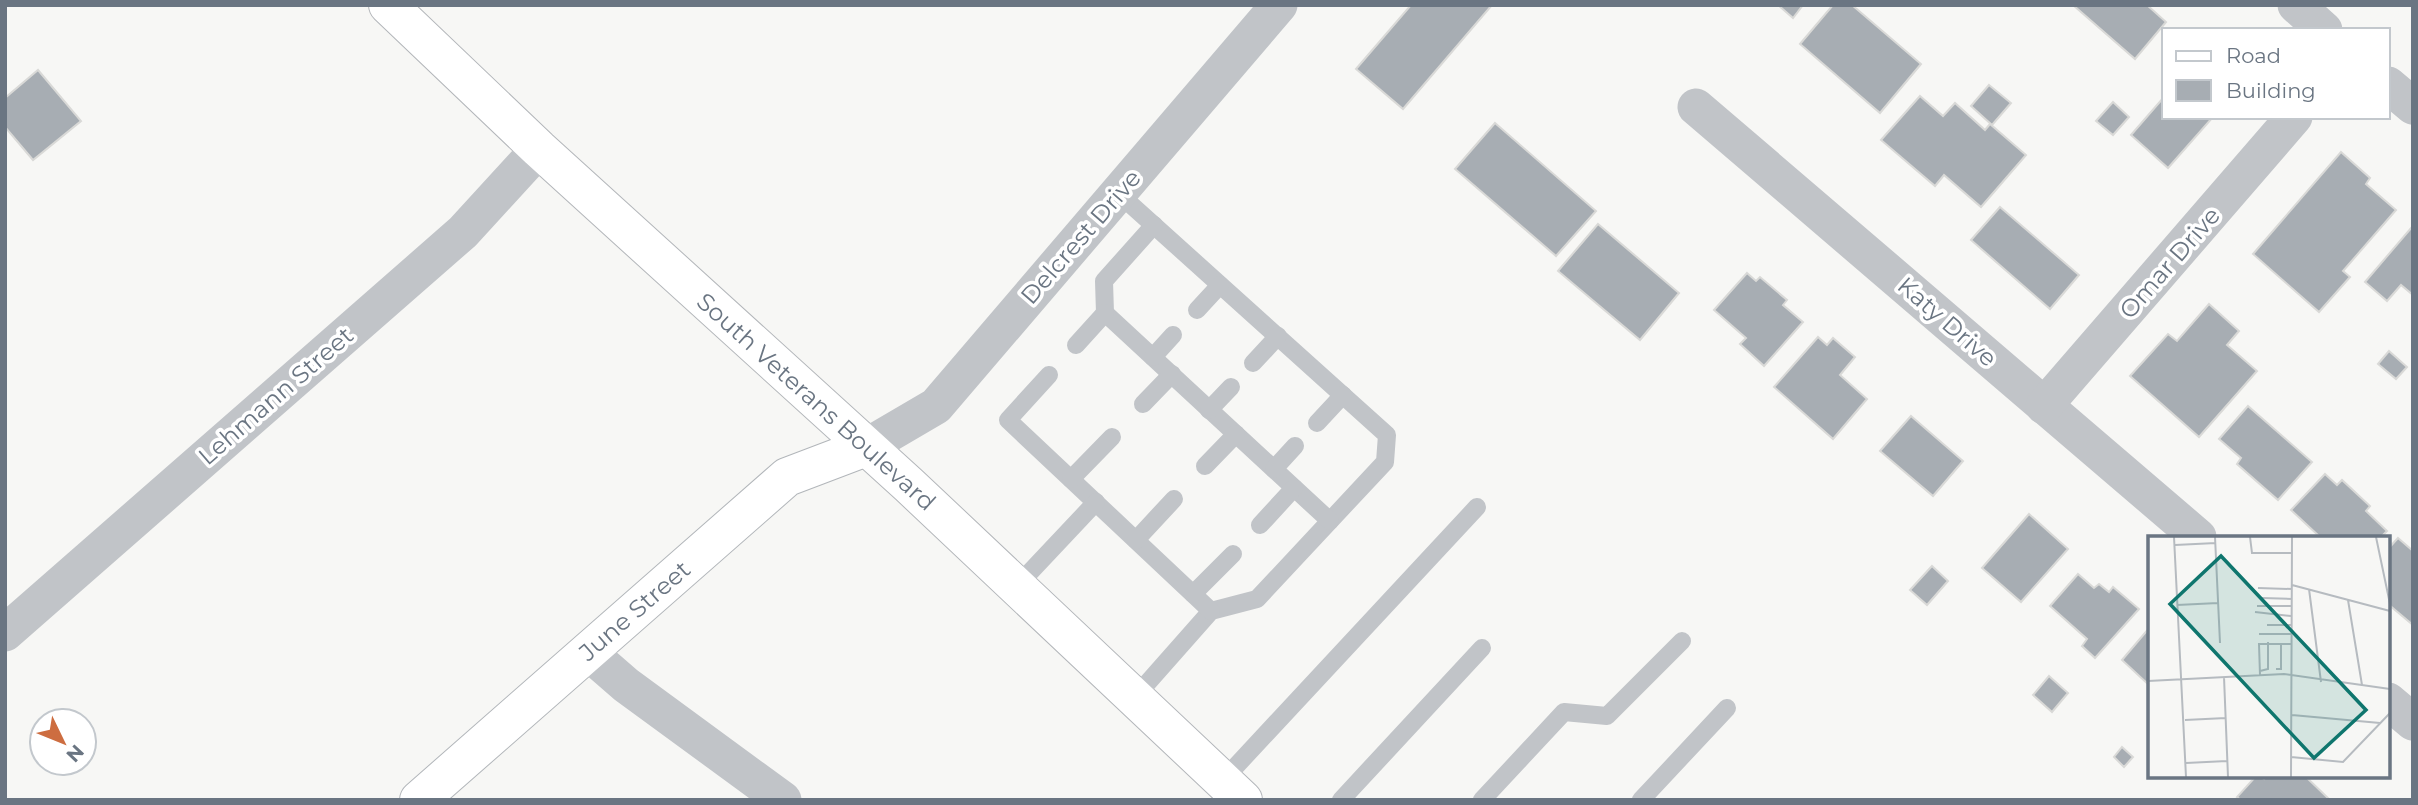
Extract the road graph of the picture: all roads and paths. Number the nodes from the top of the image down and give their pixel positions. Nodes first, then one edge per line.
1 (388, 5) edge
2 (1279, 5) edge
3 (2296, 5) edge
4 (2322, 28) edge
5 (2390, 87) edge
6 (2413, 106) edge
7 (1696, 107) dead end
8 (2292, 119) edge
9 (539, 149) junction
10 (1118, 193) junction
11 (1154, 225) junction
12 (1220, 285) junction
13 (1196, 310) dead end
14 (1105, 313) junction
15 (1173, 335) dead end
16 (1278, 337) junction
17 (1076, 345) dead end
18 (1153, 357) junction
19 (1253, 363) dead end
20 (1172, 374) junction
21 (1048, 375) dead end
22 (1231, 387) dead end
23 (1343, 395) junction
24 (1143, 404) dead end
25 (2044, 406) junction
26 (1209, 410) junction
27 (1317, 423) dead end
28 (1236, 434) junction
29 (1112, 437) dead end
30 (1295, 446) dead end
31 (866, 447) junction
32 (1205, 466) dead end
33 (1274, 469) junction
34 (1071, 479) junction
35 (1294, 488) junction
36 (1174, 499) dead end
37 (1096, 502) junction
38 (1477, 507) dead end
39 (1330, 521) junction
40 (1260, 524) dead end
41 (2197, 536) edge
42 (1136, 540) junction
43 (1233, 554) dead end
44 (1016, 587) junction
45 (1194, 594) junction
46 (1211, 611) junction
47 (5, 633) edge
48 (1682, 641) dead end
49 (1482, 648) dead end
50 (588, 652) junction
51 (1135, 697) junction
52 (2390, 703) edge
53 (1727, 708) dead end
54 (2413, 722) edge
55 (1233, 790) edge
56 (419, 800) edge
57 (783, 800) edge
58 (1341, 800) edge
59 (1482, 800) edge
60 (1641, 800) edge

1 - 9 main road, South Veterans Boulevard
2 - 10 street, Delcrest Drive
3 - 4 street
5 - 6 street
7 - 25 street, Katy Drive
8 - 25 street, Omar Drive
9 - 31 main road, South Veterans Boulevard
9 - 47 street, Lehmann Street
10 - 11 lane
10 - 31 street, Delcrest Drive
11 - 12 lane
11 - 14 lane
12 - 13 lane
12 - 16 lane
14 - 17 lane
14 - 18 lane
15 - 18 lane
16 - 19 lane
16 - 23 lane
18 - 20 lane
20 - 24 lane
20 - 26 lane
21 - 34 lane
22 - 26 lane
23 - 27 lane
23 - 39 lane
25 - 41 street, Katy Drive
26 - 28 lane
28 - 32 lane
28 - 33 lane
29 - 34 lane
30 - 33 lane
31 - 44 main road, South Veterans Boulevard
31 - 50 main road, June Street
33 - 35 lane
34 - 37 lane
35 - 39 lane
35 - 40 lane
36 - 42 lane
37 - 42 lane
37 - 44 lane
38 - 55 lane
39 - 46 lane
42 - 45 lane
43 - 45 lane
44 - 51 main road, South Veterans Boulevard
45 - 46 lane
46 - 51 lane
48 - 59 lane
49 - 58 lane
50 - 56 main road, June Street
50 - 57 street
51 - 55 main road, South Veterans Boulevard
52 - 54 street
53 - 60 lane

